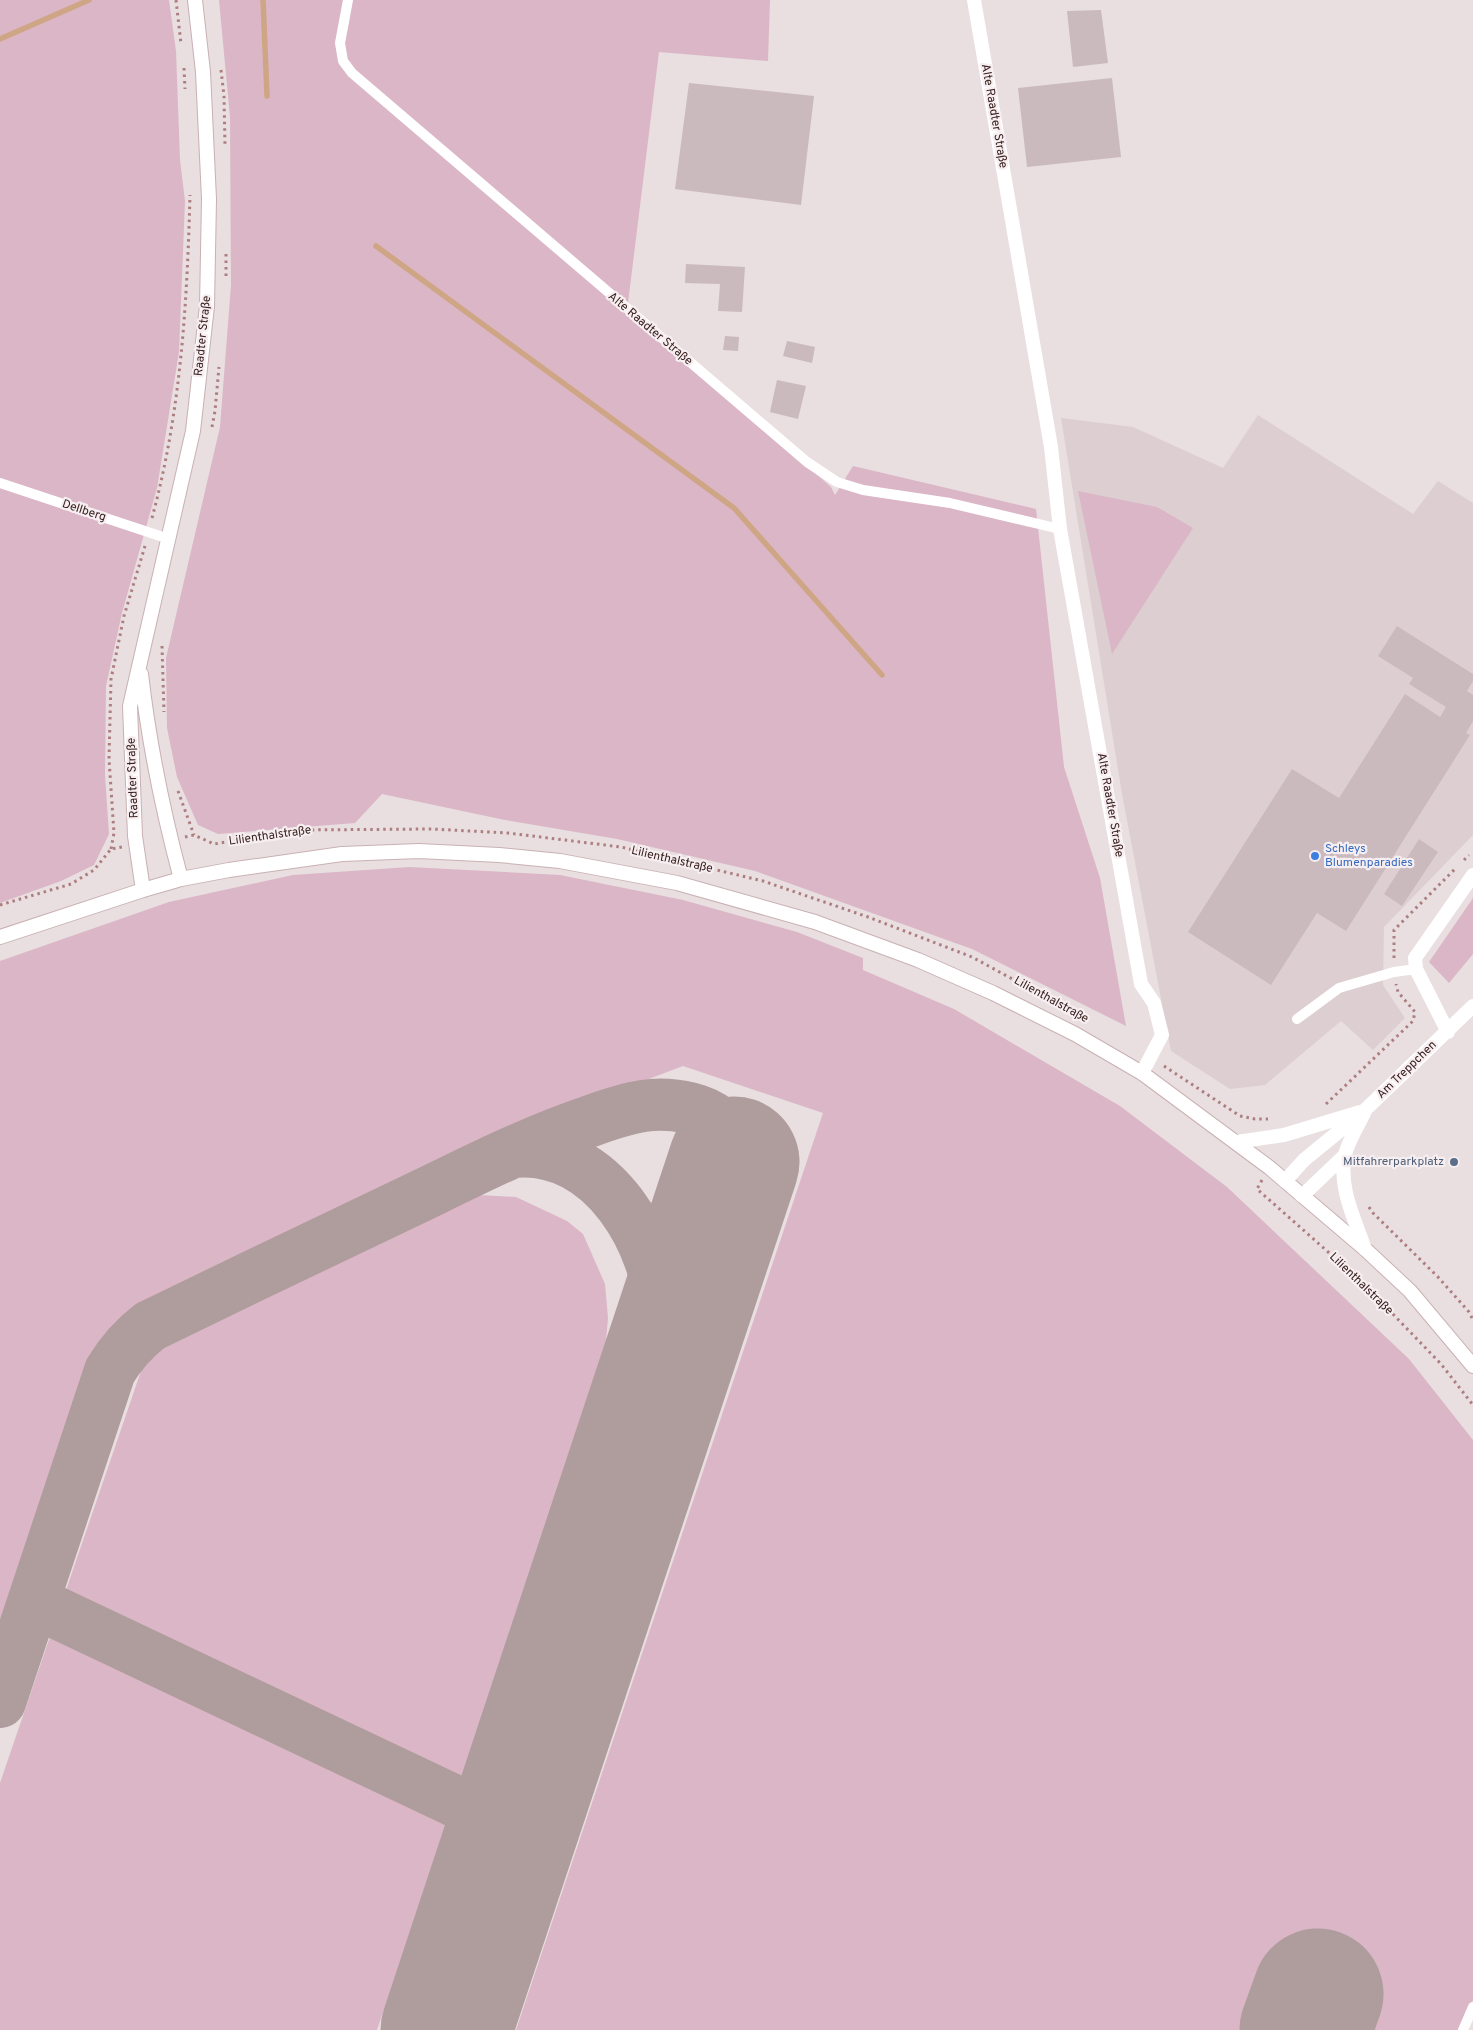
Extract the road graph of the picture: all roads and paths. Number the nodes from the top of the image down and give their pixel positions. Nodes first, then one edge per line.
1 (176, 0) edge
2 (195, 0) edge
3 (348, 0) edge
4 (974, 0) edge
5 (181, 45) dead end
6 (184, 63) dead end
7 (186, 92) dead end
8 (190, 190) dead end
9 (0, 483) edge
10 (1060, 529) junction
11 (148, 533) junction
12 (169, 540) junction
13 (140, 666) junction
14 (170, 840) junction
15 (136, 845) junction
16 (111, 849) junction
17 (1469, 855) dead end
18 (1473, 875) edge
19 (181, 879) junction
20 (143, 890) junction
21 (0, 905) edge
22 (0, 937) edge
23 (1416, 969) junction
24 (1394, 972) junction
25 (1473, 1006) edge
26 (1085, 1018) dead end
27 (1297, 1019) dead end
28 (1448, 1032) junction
29 (1151, 1057) junction
30 (1142, 1073) junction
31 (1322, 1108) dead end
32 (1365, 1110) junction
33 (1284, 1135) junction
34 (1237, 1142) junction
35 (1345, 1155) junction
36 (1270, 1168) junction
37 (1285, 1181) junction
38 (1302, 1196) junction
39 (1367, 1204) dead end
40 (1365, 1249) junction
41 (1473, 1320) edge
42 (1473, 1366) edge
43 (1473, 1405) edge
44 (1473, 2007) edge
45 (1463, 2030) edge

1 - 5 path
2 - 12 main road, Raadter Straße
3 - 10 lane, Alte Raadter Straße
4 - 10 main road, Alte Raadter Straße
6 - 7 path
8 - 11 path
9 - 11 lane, Dellberg
10 - 29 main road, Alte Raadter Straße
11 - 12 lane, Dellberg
11 - 16 path
12 - 13 main road, Raadter Straße
13 - 14 main road, Raadter Straße
13 - 15 main road, Raadter Straße
14 - 19 main road, Raadter Straße
14 - 26 path, Lilienthalstraße
15 - 16 path
15 - 20 main road, Raadter Straße
16 - 21 path
17 - 24 path
18 - 23 main road
19 - 20 main road, Lilienthalstraße
19 - 30 main road, Lilienthalstraße
20 - 22 main road, Lilienthalstraße
23 - 24 lane
23 - 28 main road, Am Treppchen
24 - 27 lane
24 - 31 path
25 - 28 main road
28 - 32 main road, Am Treppchen
29 - 30 main road, Alte Raadter Straße
29 - 33 path
30 - 34 main road, Lilienthalstraße
32 - 33 main road, Am Treppchen
32 - 35 main road, Am Treppchen
32 - 37 main road, Am Treppchen
33 - 34 main road, Am Treppchen
34 - 36 main road, Lilienthalstraße
35 - 38 main road, Am Treppchen
35 - 40 main road, Am Treppchen
36 - 37 main road, Lilienthalstraße
36 - 43 path, Lilienthalstraße
37 - 38 main road, Lilienthalstraße
38 - 40 main road, Lilienthalstraße
39 - 41 path
40 - 42 main road, Lilienthalstraße
44 - 45 lane

